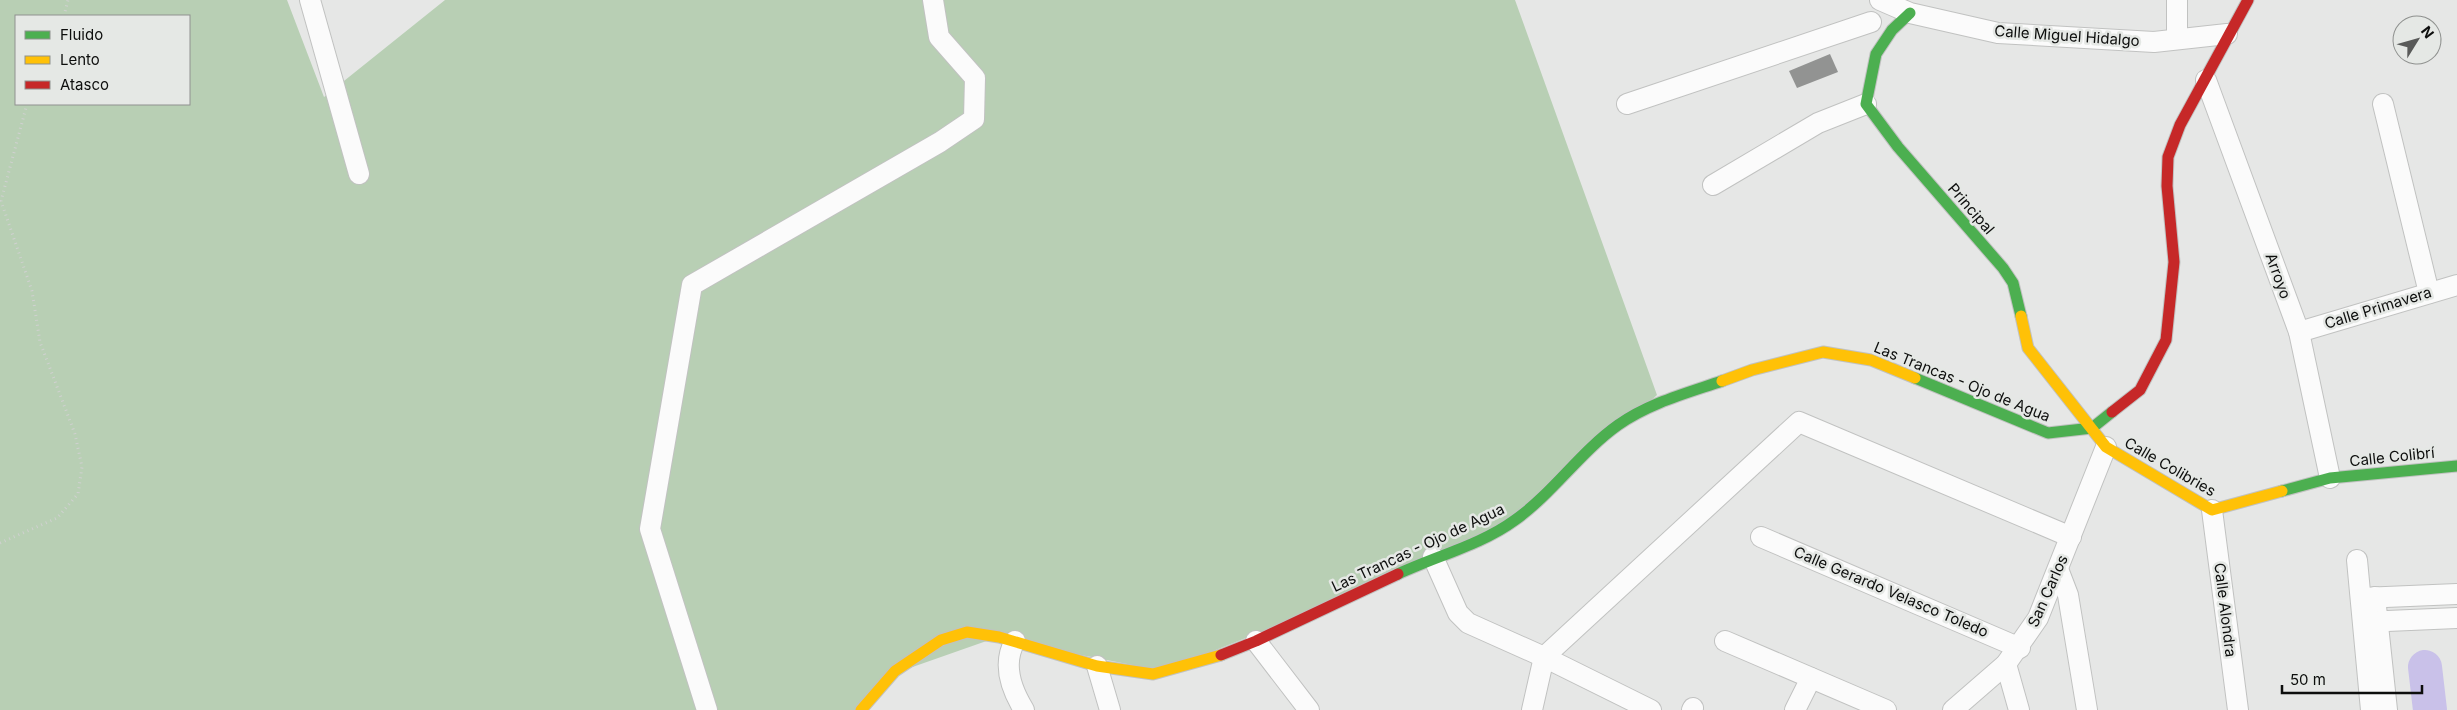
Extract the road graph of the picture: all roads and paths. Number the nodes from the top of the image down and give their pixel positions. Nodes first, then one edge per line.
1 (68, 0) edge
2 (310, 0) edge
3 (932, 0) edge
4 (1872, 0) edge
5 (1880, 0) edge
6 (2177, 0) edge
7 (2248, 0) edge
8 (1910, 13) junction
9 (64, 15) edge
10 (1871, 22) junction
11 (2228, 34) junction
12 (2177, 39) junction
13 (1876, 54) junction
14 (2206, 80) junction
15 (1627, 104) dead end
16 (1866, 104) junction
17 (2383, 104) dead end
18 (27, 105) edge
19 (358, 174) dead end
20 (1713, 185) dead end
21 (0, 201) edge
22 (2457, 285) edge
23 (2429, 293) junction
24 (2299, 332) junction
25 (2092, 428) junction
26 (2106, 447) junction
27 (2457, 466) edge
28 (2330, 478) junction
29 (2212, 510) junction
30 (1762, 537) dead end
31 (2071, 537) junction
32 (0, 542) edge
33 (1433, 557) junction
34 (2357, 560) dead end
35 (2058, 569) junction
36 (2457, 594) edge
37 (2368, 597) junction
38 (2457, 618) edge
39 (2369, 622) junction
40 (1015, 641) junction
41 (1256, 641) junction
42 (1725, 641) dead end
43 (2020, 648) junction
44 (1544, 657) junction
45 (2006, 664) junction
46 (1097, 666) junction
47 (1811, 678) junction
48 (707, 710) edge
49 (861, 710) edge
50 (1024, 710) edge
51 (1110, 710) edge
52 (1309, 710) edge
53 (1532, 710) edge
54 (1651, 710) edge
55 (1795, 710) edge
56 (1886, 710) edge
57 (1953, 710) edge
58 (2019, 710) edge
59 (2087, 710) edge
60 (2238, 710) edge
61 (2371, 710) edge
62 (2387, 710) edge

1 - 9 path
2 - 19 street
3 - 48 street
4 - 10 street
5 - 8 street, Calle Miguel Hidalgo
6 - 12 street
7 - 11 street
8 - 12 street, Calle Miguel Hidalgo
8 - 13 street
10 - 13 street
10 - 15 street
11 - 12 street, Calle Miguel Hidalgo
11 - 14 street
13 - 16 street
14 - 24 street, Arroyo
14 - 25 street
16 - 20 street
16 - 25 street, Principal
17 - 23 street
18 - 21 path
21 - 32 path
22 - 23 street, Calle Primavera
23 - 24 street, Calle Primavera
24 - 28 street, Arroyo
25 - 26 street, Calle Colibries
25 - 33 street, Las Trancas - Ojo de Agua
26 - 29 street, Calle Colibries
26 - 31 street, San Carlos
27 - 28 street, Calle Colibrí
28 - 29 street, Calle Colibries
29 - 60 street, Calle Alondra
30 - 43 street, Calle Gerardo Velasco Toledo
31 - 35 street, San Carlos
31 - 44 street
33 - 41 street, Las Trancas - Ojo de Agua
33 - 44 street
34 - 37 street
35 - 43 street, San Carlos
35 - 59 street
36 - 37 street
37 - 39 street
38 - 39 street
39 - 61 street
39 - 62 street
40 - 46 street, Las Trancas - Ojo de Agua
40 - 49 street, Las Trancas - Ojo de Agua
40 - 50 street
41 - 46 street, Las Trancas - Ojo de Agua
41 - 52 street
42 - 47 street
43 - 45 street, San Carlos
44 - 53 street
44 - 54 street
45 - 57 street, San Carlos
45 - 58 street
46 - 51 street
47 - 55 street
47 - 56 street

